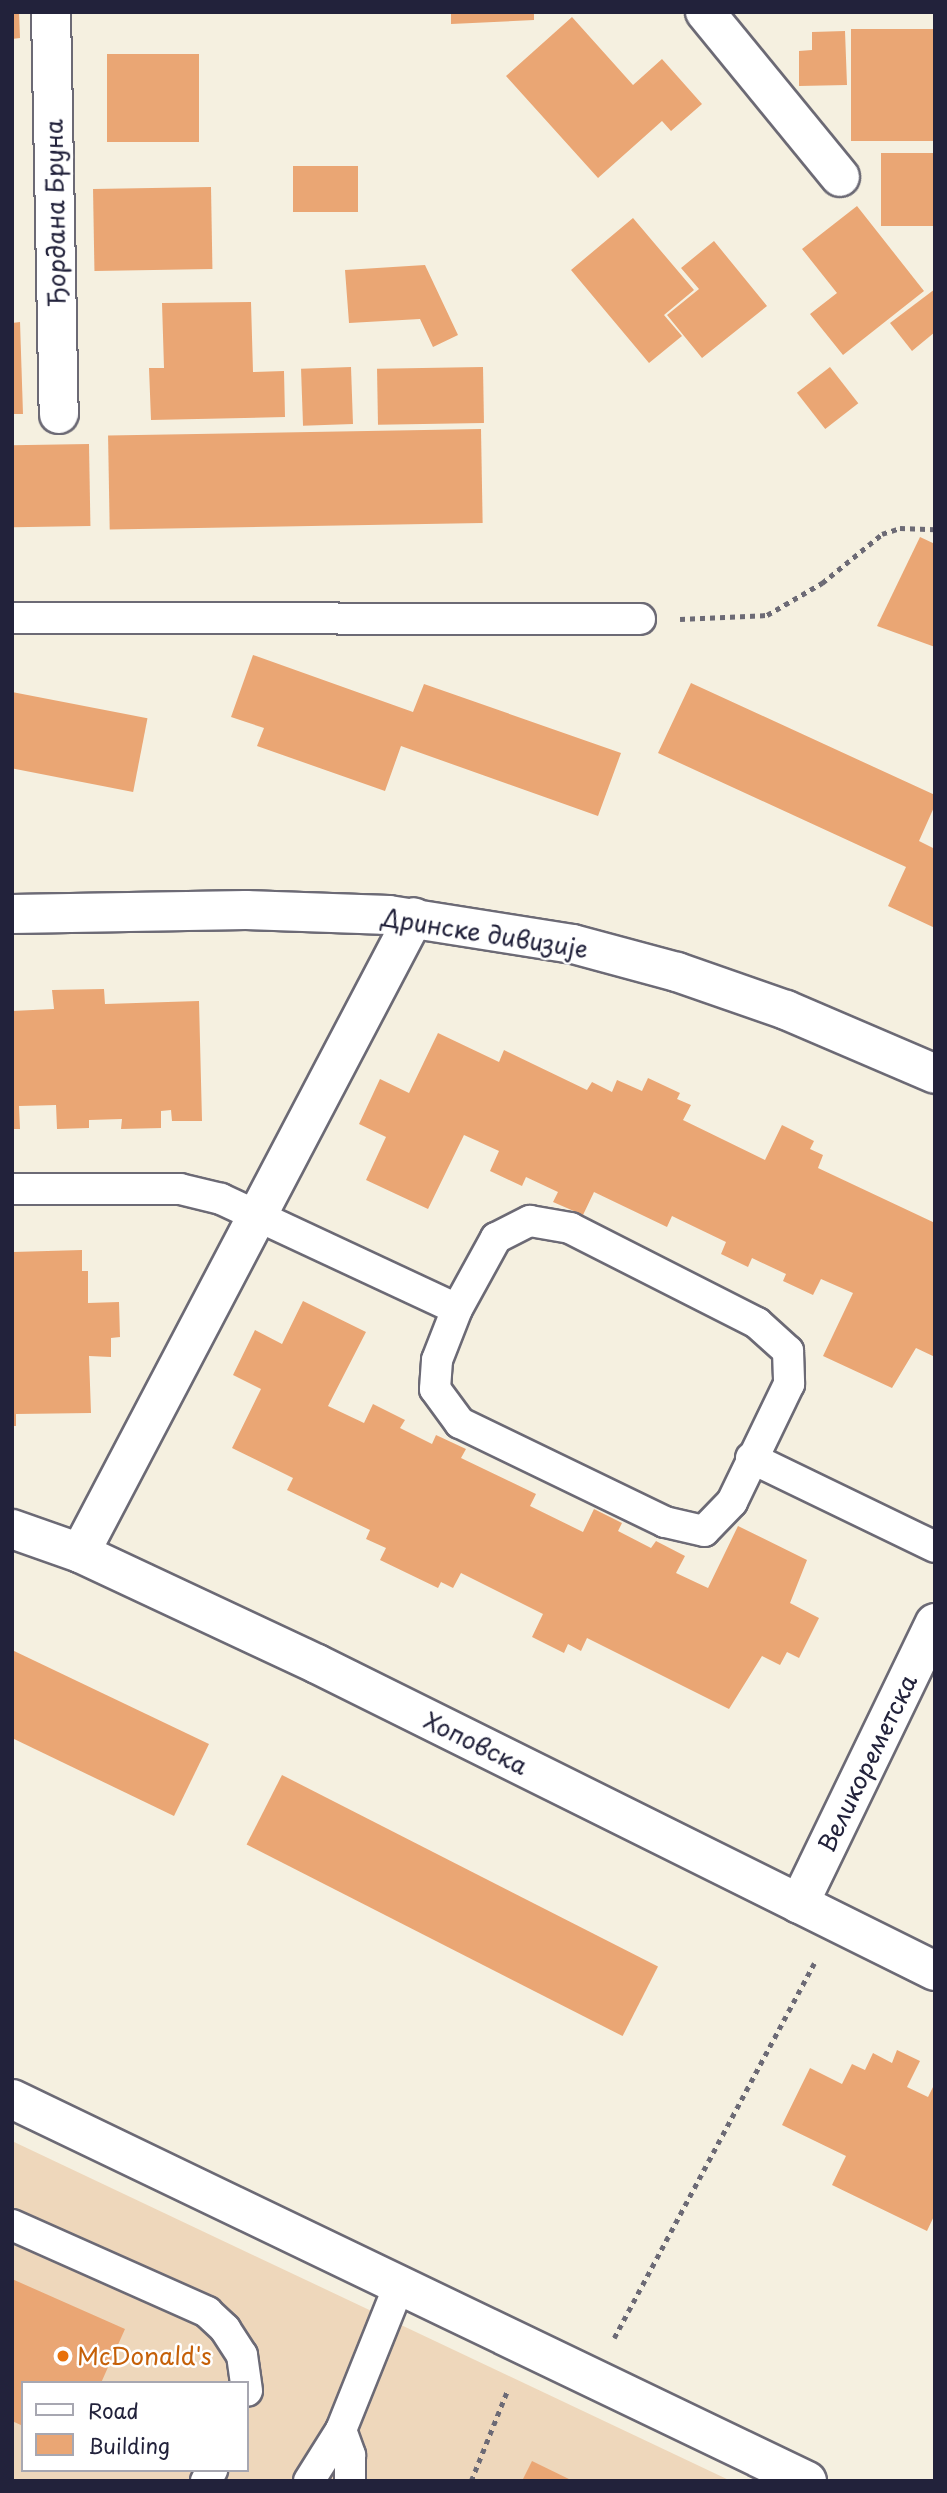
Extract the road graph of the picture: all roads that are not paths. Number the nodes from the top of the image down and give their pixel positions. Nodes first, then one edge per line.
1 (51, 12) edge
2 (705, 12) edge
3 (840, 177) dead end
4 (59, 414) dead end
5 (12, 618) edge
6 (640, 619) road end
7 (12, 915) edge
8 (414, 917) junction
9 (935, 1074) edge
10 (12, 1189) edge
11 (257, 1216) junction
12 (457, 1309) junction
13 (751, 1458) junction
14 (12, 1529) edge
15 (935, 1547) edge
16 (80, 1553) junction
17 (935, 1623) edge
18 (799, 1904) junction
19 (935, 1971) edge
20 (12, 2099) edge
21 (12, 2225) edge
22 (400, 2283) junction
23 (246, 2381) edge
24 (341, 2430) junction
25 (309, 2481) edge
26 (350, 2481) edge
27 (807, 2481) edge

1 - 4 street, Ђордана Бруна
2 - 3 street
5 - 6 lane
7 - 8 street, Дринске дивизије
8 - 9 street, Дринске дивизије
8 - 11 street
10 - 11 lane
11 - 12 lane
11 - 16 street
12 - 13 lane
12 - 13 lane
13 - 15 lane
14 - 16 street, Хоповска
16 - 18 street, Хоповска
17 - 18 street, Великореметска
18 - 19 street, Хоповска
20 - 22 street
21 - 23 lane
22 - 24 lane
22 - 27 street
24 - 25 lane
24 - 26 lane

